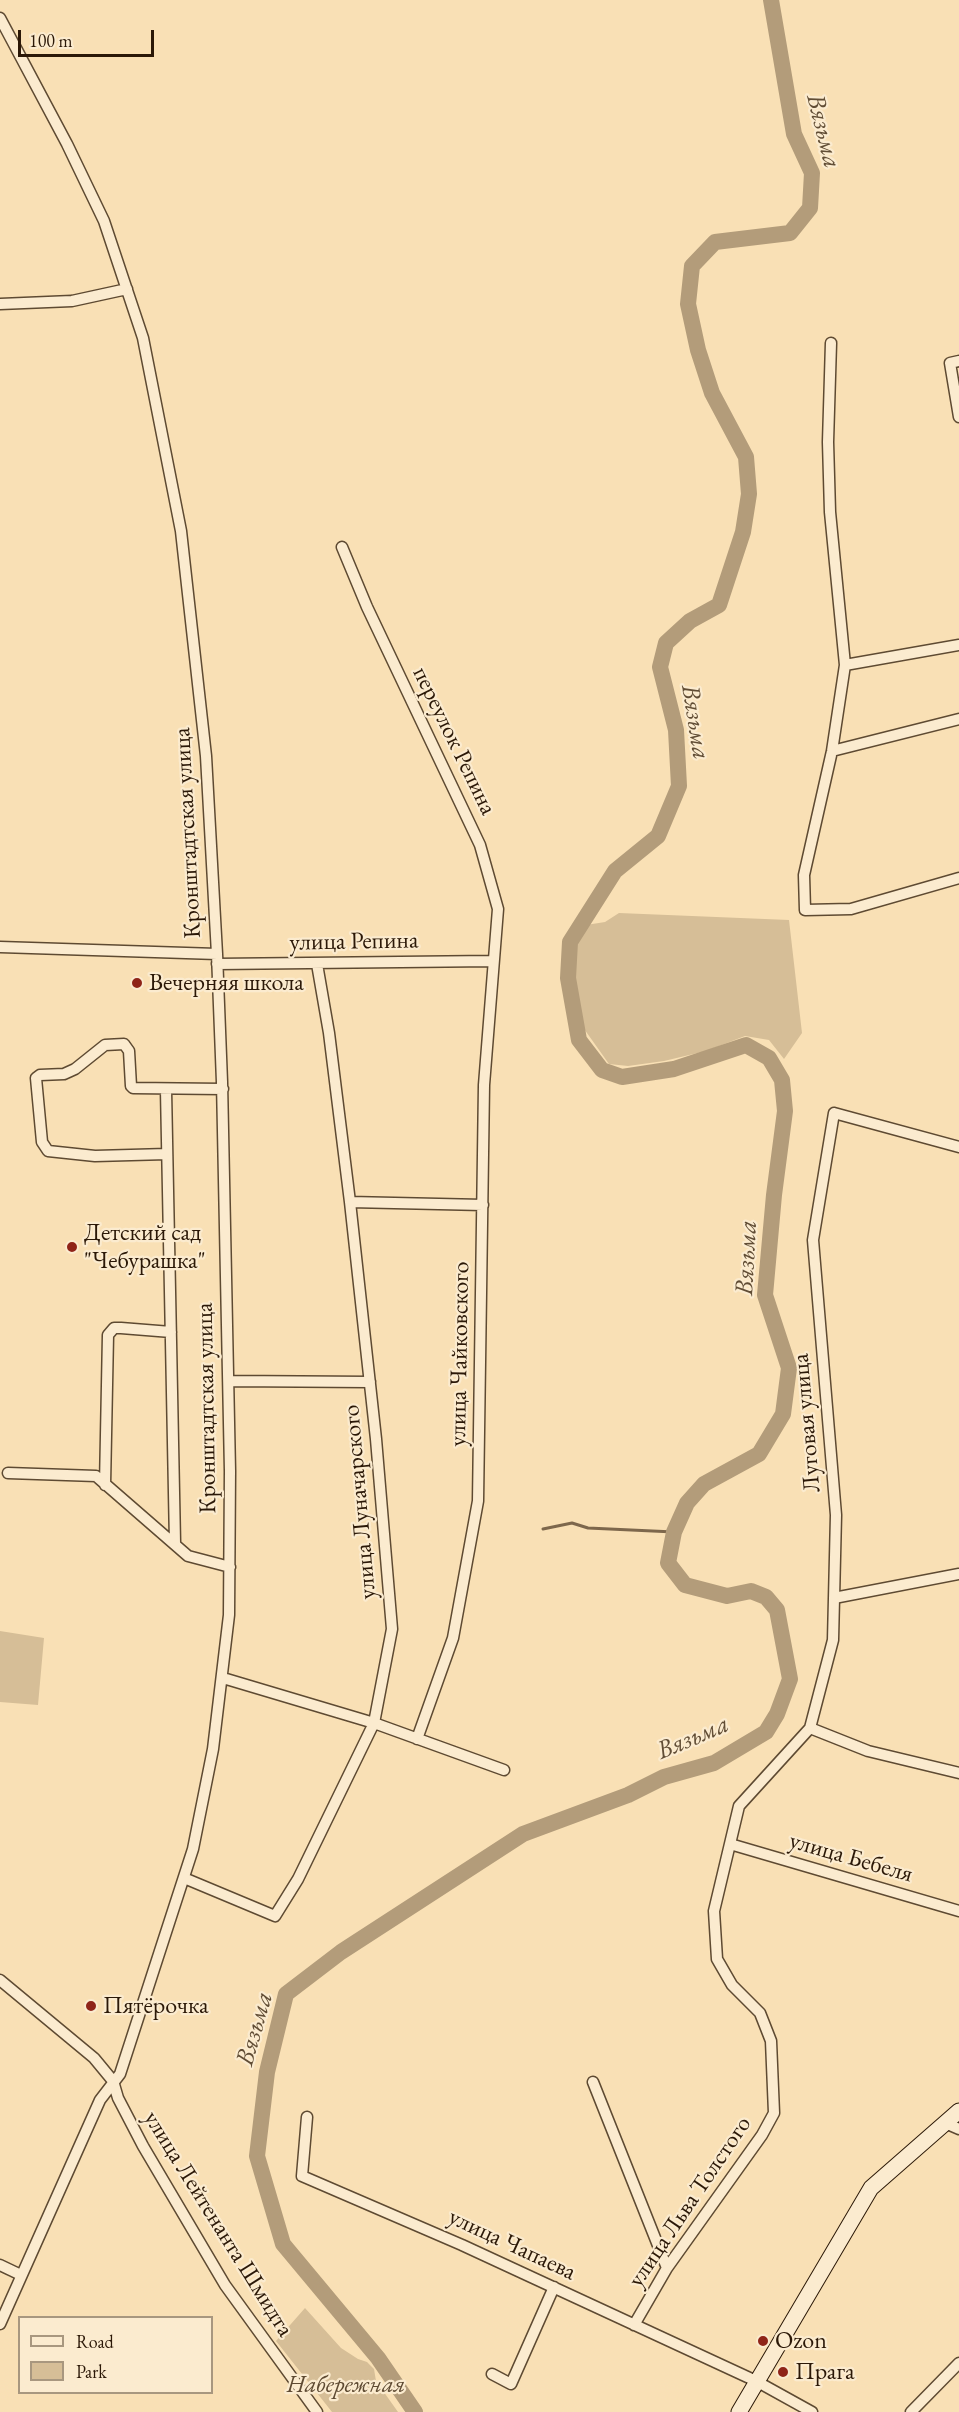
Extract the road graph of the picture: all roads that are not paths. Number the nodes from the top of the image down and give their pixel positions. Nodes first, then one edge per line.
1 (0, 18) edge
2 (127, 289) junction
3 (0, 304) edge
4 (831, 343) dead end
5 (959, 361) edge
6 (959, 417) edge
7 (342, 547) dead end
8 (959, 645) edge
9 (845, 665) junction
10 (959, 719) edge
11 (832, 751) junction
12 (959, 878) edge
13 (0, 947) edge
14 (217, 959) junction
15 (492, 961) junction
16 (317, 964) junction
17 (223, 1089) junction
18 (166, 1090) junction
19 (959, 1147) edge
20 (167, 1154) junction
21 (350, 1202) junction
22 (483, 1204) junction
23 (171, 1332) junction
24 (229, 1381) junction
25 (370, 1382) junction
26 (8, 1473) dead end
27 (105, 1485) junction
28 (175, 1544) junction
29 (230, 1567) junction
30 (959, 1574) edge
31 (834, 1598) junction
32 (223, 1678) junction
33 (374, 1723) junction
34 (810, 1728) junction
35 (417, 1738) junction
36 (504, 1770) dead end
37 (959, 1773) edge
38 (730, 1844) junction
39 (184, 1878) junction
40 (959, 1911) edge
41 (0, 1980) edge
42 (113, 2081) junction
43 (593, 2082) dead end
44 (959, 2111) edge
45 (307, 2117) dead end
46 (952, 2126) edge
47 (0, 2265) edge
48 (667, 2268) junction
49 (21, 2275) junction
50 (554, 2287) junction
51 (0, 2324) edge
52 (634, 2325) junction
53 (959, 2363) edge
54 (492, 2374) dead end
55 (756, 2381) junction
56 (317, 2412) edge
57 (739, 2412) edge
58 (812, 2412) edge
59 (911, 2412) edge

1 - 2 street, Кронштадтская улица
2 - 3 street
2 - 14 street, Кронштадтская улица
4 - 9 street
5 - 6 street
7 - 15 street, переулок Репина
8 - 9 street
9 - 11 street
10 - 11 street
11 - 12 street
13 - 14 street, улица Репина
14 - 16 street, улица Репина
14 - 17 street, Кронштадтская улица
15 - 16 street, улица Репина
15 - 22 street, улица Чайковского
16 - 21 street, улица Луначарского
17 - 18 street
17 - 24 street, Кронштадтская улица
18 - 20 street
18 - 20 street
19 - 31 street, Луговая улица
20 - 23 street
21 - 22 street
21 - 25 street, улица Луначарского
22 - 35 street, улица Чайковского
23 - 27 street
23 - 28 street
24 - 25 street
24 - 29 street, Кронштадтская улица
25 - 33 street, улица Луначарского
26 - 27 street
27 - 28 street
28 - 29 street
29 - 32 street, Кронштадтская улица
30 - 31 street
31 - 34 street, Луговая улица
32 - 33 street
32 - 39 street, Кронштадтская улица
33 - 35 street
33 - 39 street, улица Луначарского
34 - 37 street
34 - 38 street, улица Льва Толстого
35 - 36 street
38 - 40 street, улица Бебеля
38 - 48 street, улица Льва Толстого
39 - 42 street, Кронштадтская улица
41 - 42 street, улица Лейтенанта Шмидта
42 - 49 street, Кронштадтская улица
42 - 56 street, улица Лейтенанта Шмидта
43 - 48 street
44 - 46 main road
45 - 50 street, улица Чапаева
46 - 55 main road
47 - 49 street
48 - 52 street, улица Льва Толстого
49 - 51 street, Кронштадтская улица
50 - 52 street, улица Чапаева
50 - 54 street
52 - 55 street, улица Чапаева
53 - 59 street
55 - 57 main road
55 - 58 street, улица Чапаева

